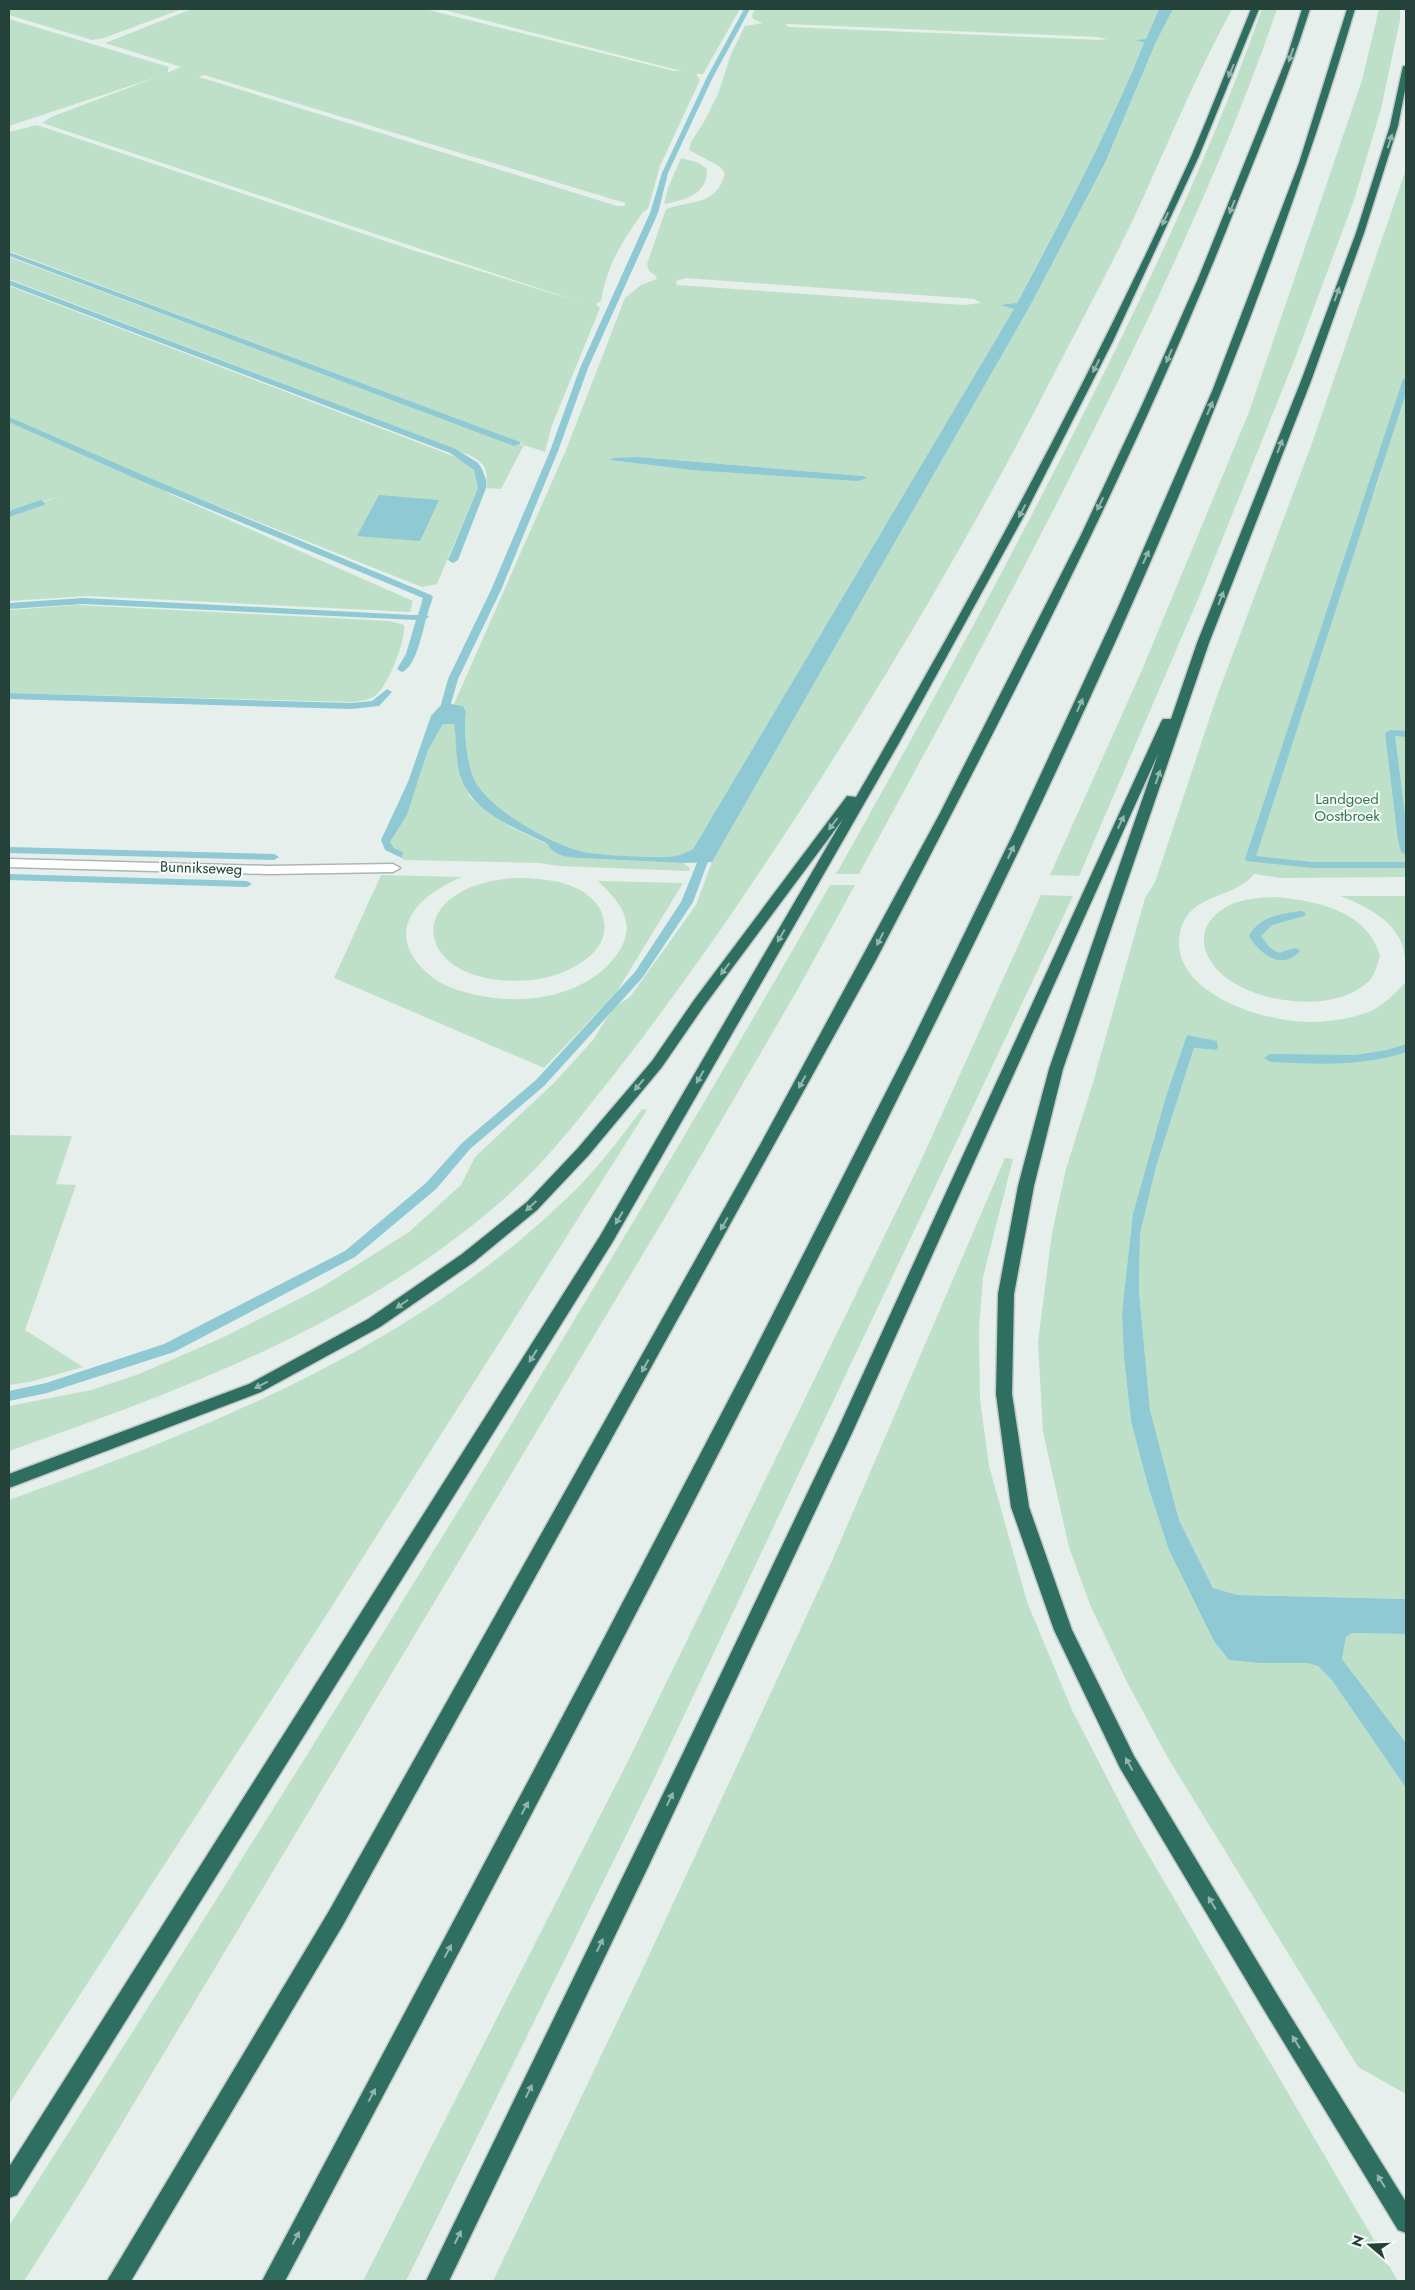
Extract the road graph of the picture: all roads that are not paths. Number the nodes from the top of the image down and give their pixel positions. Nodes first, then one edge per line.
1 (1255, 9) edge
2 (1306, 9) edge
3 (1351, 9) edge
4 (1406, 68) edge
5 (1203, 643) junction
6 (893, 743) junction
7 (9, 863) edge
8 (393, 868) dead end
9 (9, 1481) edge
10 (9, 2187) edge
11 (1406, 2222) edge
12 (118, 2281) edge
13 (273, 2281) edge
14 (437, 2281) edge

1 -> 6 highway
2 -> 12 highway
13 -> 3 highway
5 -> 4 highway
11 -> 5 highway
14 -> 5 highway
6 -> 9 highway
6 -> 10 highway
7 - 8 street, Bunnikseweg

